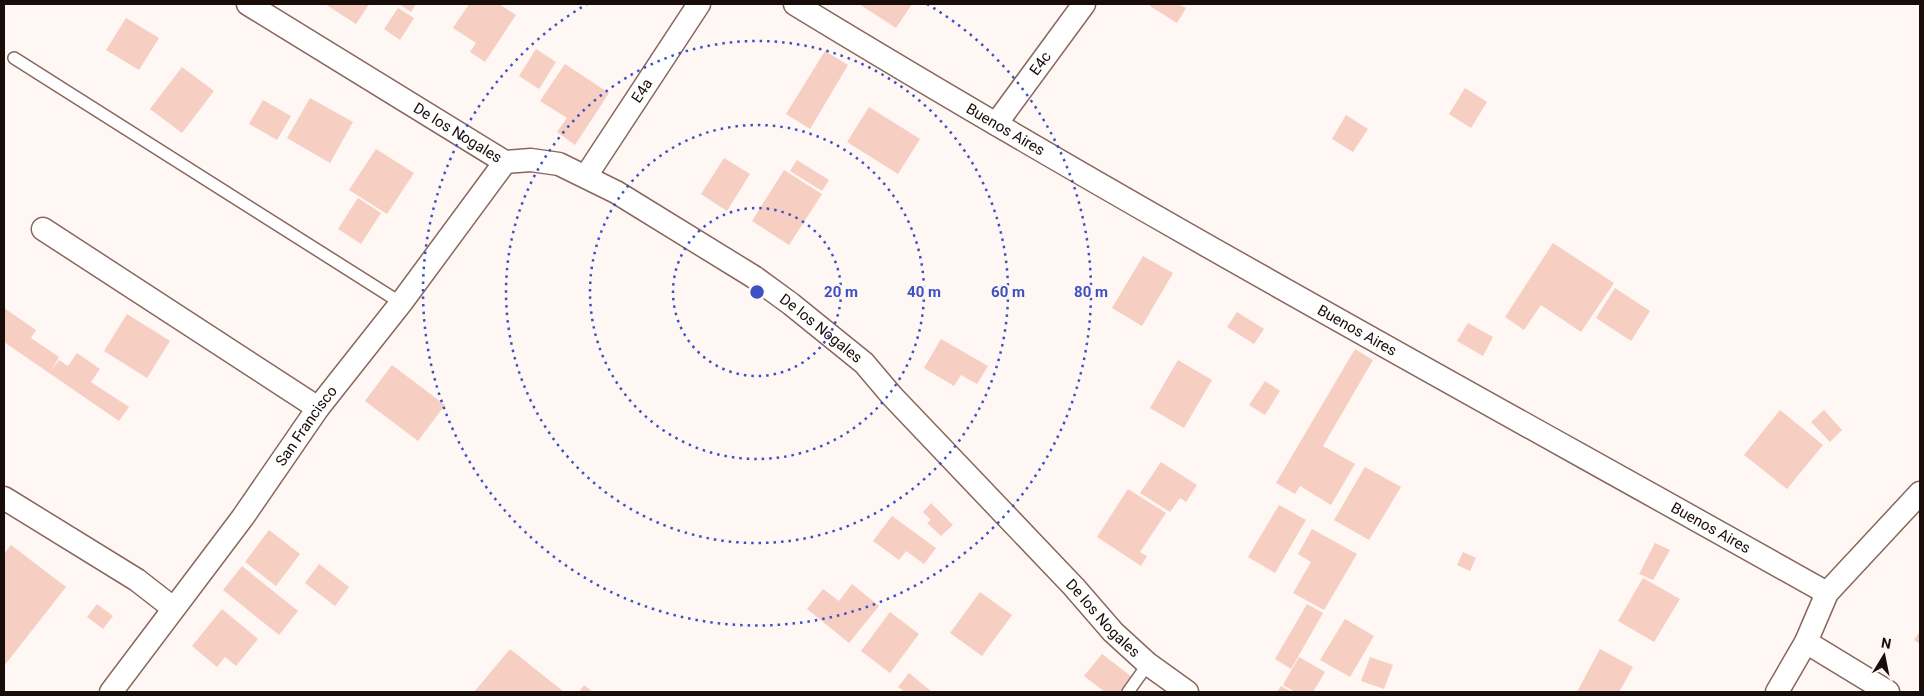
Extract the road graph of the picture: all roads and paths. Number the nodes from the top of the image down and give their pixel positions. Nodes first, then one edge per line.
1 (248, 4) edge
2 (699, 4) edge
3 (795, 4) edge
4 (1084, 4) edge
5 (14, 58) dead end
6 (996, 124) junction
7 (505, 162) junction
8 (586, 176) junction
9 (43, 229) dead end
10 (401, 303) junction
11 (318, 408) junction
12 (1920, 493) edge
13 (4, 498) edge
14 (1827, 593) junction
15 (173, 608) junction
16 (1806, 642) junction
17 (1148, 664) junction
18 (111, 692) edge
19 (1128, 692) edge
20 (1186, 692) edge
21 (1777, 692) edge
22 (1888, 692) edge

1 - 7 street, De los Nogales
2 - 8 street, E4a
3 - 6 street, Buenos Aires
4 - 6 street, E4c
5 - 10 lane
6 - 14 street, Buenos Aires
7 - 8 street, De los Nogales
7 - 10 street, San Francisco
8 - 17 street, De los Nogales
9 - 11 street
10 - 11 street, San Francisco
11 - 15 street, San Francisco
12 - 14 street
13 - 15 street
14 - 16 street
15 - 18 street, San Francisco
16 - 21 street
16 - 22 street
17 - 19 lane
17 - 20 street, De los Nogales

